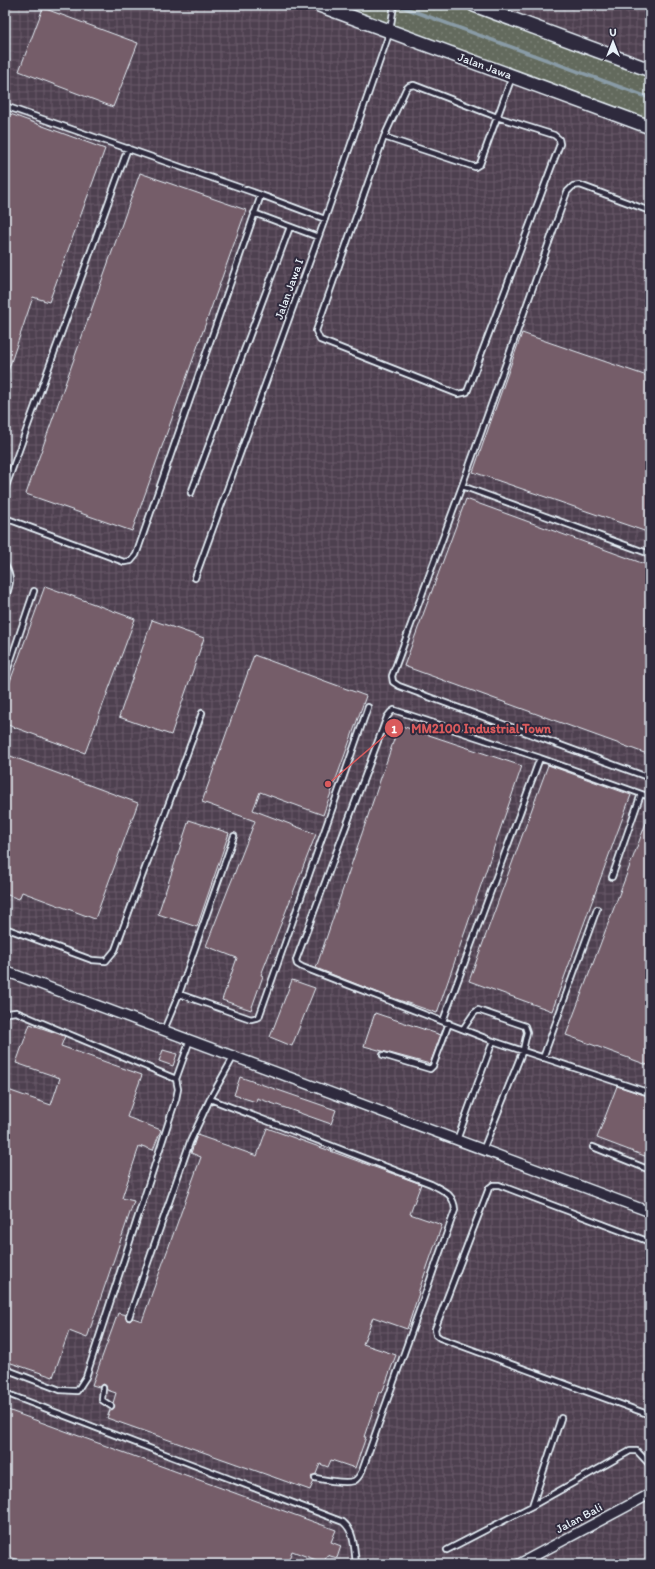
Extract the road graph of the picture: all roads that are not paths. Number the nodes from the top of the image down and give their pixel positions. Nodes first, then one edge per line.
1 (319, 5) edge
2 (394, 5) edge
3 (474, 5) edge
4 (390, 31) junction
5 (650, 70) edge
6 (512, 76) junction
7 (5, 106) edge
8 (497, 117) junction
9 (650, 127) edge
10 (384, 137) junction
11 (128, 148) junction
12 (261, 195) junction
13 (650, 211) edge
14 (254, 213) junction
15 (325, 219) junction
16 (290, 227) junction
17 (318, 237) junction
18 (462, 486) junction
19 (5, 489) edge
20 (191, 493) dead end
21 (5, 518) edge
22 (650, 554) edge
23 (5, 565) edge
24 (195, 578) dead end
25 (34, 591) dead end
26 (5, 599) edge
27 (5, 677) edge
28 (368, 707) dead end
29 (202, 713) dead end
30 (540, 758) junction
31 (650, 778) edge
32 (641, 794) junction
33 (650, 797) edge
34 (234, 836) dead end
35 (612, 876) dead end
36 (597, 909) dead end
37 (5, 928) edge
38 (5, 971) edge
39 (179, 994) junction
40 (5, 1015) edge
41 (443, 1021) junction
42 (449, 1023) junction
43 (463, 1029) junction
44 (164, 1030) junction
45 (190, 1040) junction
46 (493, 1040) junction
47 (523, 1050) junction
48 (383, 1055) dead end
49 (234, 1056) junction
50 (544, 1058) junction
51 (176, 1079) junction
52 (650, 1093) edge
53 (210, 1099) junction
54 (456, 1140) junction
55 (593, 1147) dead end
56 (483, 1150) junction
57 (650, 1170) edge
58 (650, 1212) edge
59 (650, 1242) edge
60 (129, 1317) dead end
61 (5, 1368) edge
62 (103, 1388) dead end
63 (5, 1393) edge
64 (111, 1406) dead end
65 (650, 1415) edge
66 (561, 1418) dead end
67 (650, 1465) edge
68 (315, 1478) dead end
69 (650, 1494) edge
70 (532, 1506) junction
71 (447, 1550) dead end
72 (356, 1564) edge
73 (519, 1564) edge

1 - 4 street, Jalan Jawa
2 - 4 lane, Jalan Jawa I
3 - 5 street
4 - 6 street, Jalan Jawa
4 - 15 lane, Jalan Jawa I
6 - 8 lane
6 - 9 street, Jalan Jawa
7 - 11 lane
8 - 10 lane
8 - 10 lane
8 - 10 lane
11 - 12 lane
11 - 19 lane
12 - 14 lane
12 - 15 lane
13 - 18 lane
14 - 16 lane
14 - 21 lane
15 - 17 lane, Jalan Jawa I
16 - 17 lane
16 - 20 lane
17 - 24 lane, Jalan Jawa I
18 - 22 lane
18 - 31 lane
23 - 26 lane
25 - 27 lane
28 - 39 lane
29 - 37 lane
30 - 32 lane
30 - 41 lane
30 - 41 lane
32 - 33 lane
32 - 35 lane
34 - 39 lane
36 - 50 lane
38 - 44 street
39 - 44 lane
40 - 51 lane
41 - 42 lane
42 - 43 lane
42 - 48 lane
43 - 46 lane
43 - 47 lane
44 - 45 street
45 - 49 street
45 - 51 lane
46 - 47 lane
46 - 54 lane
47 - 50 lane
47 - 56 lane
49 - 53 lane
49 - 54 street
50 - 52 lane
51 - 61 lane
53 - 60 lane
53 - 68 lane
54 - 56 street
55 - 57 lane
56 - 58 street
59 - 65 lane
62 - 64 lane
63 - 72 lane
66 - 70 lane
67 - 70 lane
69 - 73 street, Jalan Bali
70 - 71 lane

